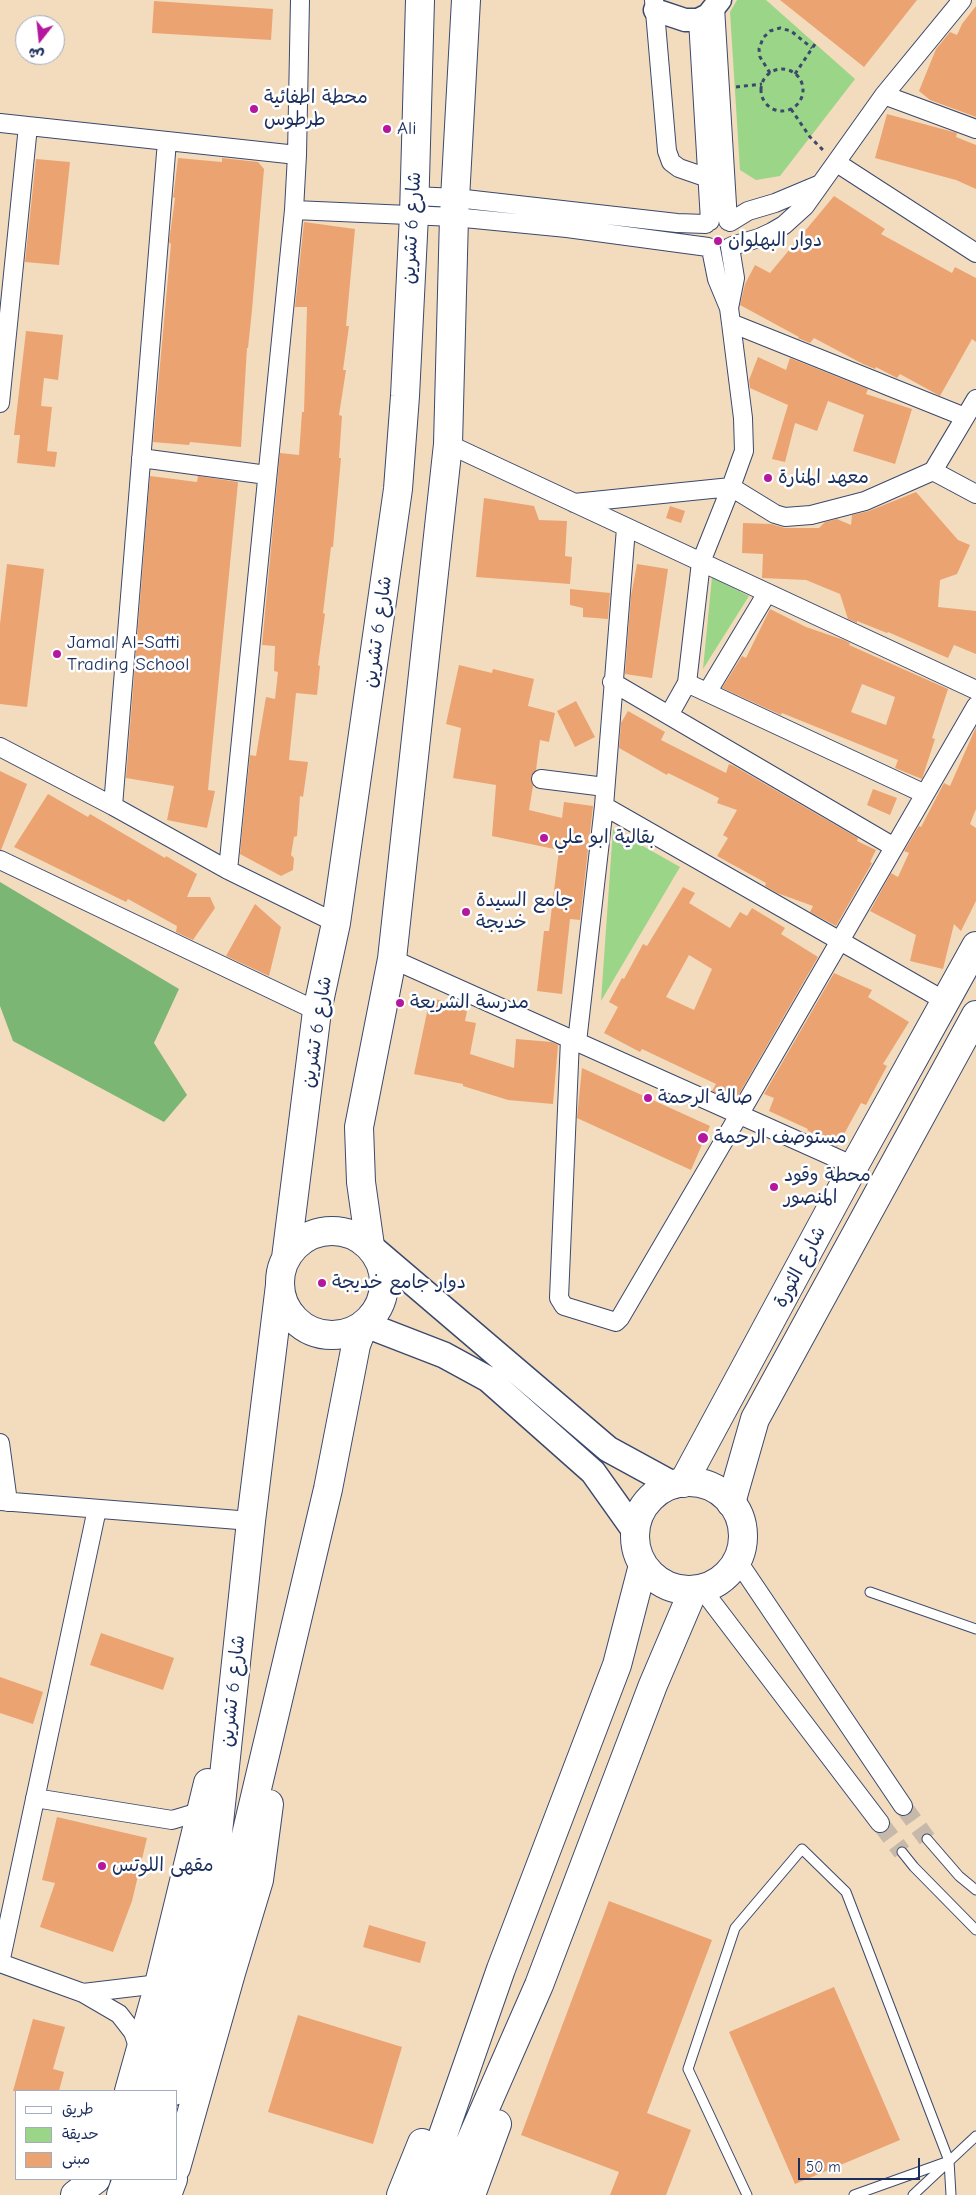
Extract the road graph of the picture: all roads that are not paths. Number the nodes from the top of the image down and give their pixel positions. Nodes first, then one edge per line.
1 (300, 0) edge
2 (420, 0) edge
3 (466, 0) edge
4 (962, 0) edge
5 (654, 5) edge
6 (711, 9) edge
7 (884, 95) junction
8 (0, 123) edge
9 (28, 126) junction
10 (976, 129) edge
11 (168, 141) junction
12 (297, 155) junction
13 (837, 163) junction
14 (708, 178) junction
15 (818, 185) junction
16 (414, 206) junction
17 (455, 208) junction
18 (294, 210) junction
19 (729, 221) junction
20 (708, 223) junction
21 (731, 246) junction
22 (709, 248) junction
23 (976, 253) edge
24 (730, 315) junction
25 (976, 399) edge
26 (0, 403) edge
27 (964, 417) junction
28 (448, 444) junction
29 (141, 458) junction
30 (933, 472) junction
31 (267, 476) junction
32 (731, 487) junction
33 (976, 494) edge
34 (574, 503) junction
35 (626, 528) junction
36 (701, 562) junction
37 (767, 593) junction
38 (612, 682) junction
39 (687, 683) junction
40 (976, 690) edge
41 (708, 692) junction
42 (976, 706) edge
43 (669, 715) junction
44 (0, 747) edge
45 (540, 779) dead end
46 (605, 787) junction
47 (925, 794) junction
48 (113, 806) junction
49 (604, 806) junction
50 (894, 847) junction
51 (0, 860) edge
52 (228, 870) junction
53 (336, 923) junction
54 (841, 940) junction
55 (976, 946) edge
56 (392, 959) junction
57 (945, 1001) junction
58 (317, 1011) junction
59 (976, 1015) edge
60 (574, 1041) junction
61 (739, 1115) junction
62 (854, 1166) junction
63 (370, 1246) junction
64 (286, 1258) junction
65 (280, 1285) junction
66 (364, 1324) junction
67 (0, 1443) edge
68 (678, 1484) junction
69 (4, 1501) edge
70 (731, 1503) junction
71 (97, 1509) junction
72 (251, 1521) junction
73 (635, 1531) junction
74 (737, 1560) junction
75 (643, 1565) junction
76 (698, 1590) junction
77 (870, 1592) dead end
78 (976, 1629) edge
79 (237, 1655) junction
80 (287, 1660) junction
81 (35, 1798) junction
82 (903, 1806) tunnel mouth
83 (202, 1811) junction
84 (880, 1823) tunnel mouth
85 (927, 1839) tunnel mouth
86 (902, 1852) tunnel mouth
87 (225, 1872) junction
88 (976, 1890) edge
89 (976, 1930) edge
90 (0, 1963) edge
91 (501, 1970) junction
92 (159, 1984) junction
93 (539, 1985) junction
94 (83, 1994) junction
95 (140, 2053) junction
96 (129, 2090) edge
97 (153, 2090) edge
98 (174, 2090) edge
99 (976, 2136) edge
100 (178, 2161) edge
101 (949, 2161) junction
102 (96, 2180) edge
103 (96, 2180) edge
104 (127, 2180) edge
105 (148, 2180) edge
106 (173, 2180) edge
107 (75, 2195) edge
108 (88, 2195) edge
109 (121, 2195) edge
110 (143, 2195) edge
111 (167, 2195) edge
112 (401, 2195) edge
113 (422, 2195) edge
114 (448, 2195) edge
115 (471, 2195) edge
116 (746, 2195) edge
117 (854, 2195) edge
118 (913, 2195) edge
119 (951, 2195) edge

1 - 12 street
2 - 16 main road, شارع 6 تشرين
3 - 17 main road
4 - 7 street
5 - 6 street
5 - 14 street
6 - 14 street
6 - 19 street
7 - 10 street
7 - 13 street
8 - 9 street
9 - 11 street
9 - 26 street
11 - 12 street
11 - 29 street
12 - 18 street
13 - 15 street
13 - 23 street
14 - 20 street
15 - 19 street
15 - 21 street
16 - 17 street
16 - 18 street
16 - 53 main road, شارع 6 تشرين
17 - 20 street
17 - 22 street
17 - 28 main road
18 - 31 street
19 - 20 street
19 - 21 street
20 - 22 street
21 - 22 street
21 - 24 street
22 - 24 street
24 - 27 street
24 - 32 street
25 - 27 street
27 - 30 street
28 - 34 street
28 - 56 main road
29 - 31 street
29 - 48 street
30 - 32 street
30 - 33 street
31 - 52 street
32 - 34 street
32 - 36 street
34 - 35 street
35 - 36 street
35 - 38 street
36 - 37 street
36 - 39 street
37 - 40 street
37 - 41 street
38 - 43 street
38 - 46 street
39 - 41 street
39 - 43 street
41 - 47 street
42 - 47 street
43 - 50 street
44 - 48 street
45 - 46 street
46 - 49 street
47 - 50 street
48 - 52 street
49 - 54 street
49 - 60 street
50 - 54 street
51 - 58 street
52 - 53 street
53 - 58 main road, شارع 6 تشرين
54 - 57 street
54 - 61 street
55 - 57 main road, شارع الثورة
56 - 60 street
56 - 63 main road
57 - 62 main road, شارع الثورة
58 - 64 main road, شارع 6 تشرين
59 - 70 main road, شارع الثورة
60 - 61 street
60 - 61 street
61 - 62 street
62 - 68 main road, شارع الثورة
63 - 64 main road
63 - 66 main road
63 - 68 main road
64 - 65 main road
65 - 66 main road
65 - 72 main road, شارع 6 تشرين
66 - 73 main road
66 - 80 main road, شارع 6 تشرين
67 - 69 street
68 - 70 main road
68 - 73 main road
69 - 71 street
70 - 74 main road
71 - 72 street
71 - 81 street
72 - 79 main road, شارع 6 تشرين
73 - 75 main road
74 - 76 main road
74 - 82 street
75 - 76 main road
75 - 91 main road
76 - 84 street
76 - 93 main road
77 - 78 lane
79 - 83 main road
79 - 87 main road, شارع 6 تشرين
80 - 87 main road, شارع 6 تشرين
80 - 100 main road
81 - 83 street
81 - 90 street
83 - 92 main road
85 - 88 lane
86 - 89 lane
87 - 97 main road, شارع 6 تشرين
87 - 98 main road, شارع 6 تشرين
90 - 94 street
91 - 112 main road
91 - 113 main road
92 - 94 street
92 - 95 main road
93 - 114 main road
93 - 115 main road
94 - 95 street
95 - 96 main road
99 - 101 lane
101 - 116 lane
101 - 117 lane
101 - 118 lane
101 - 119 lane
102 - 107 main road
103 - 108 main road
104 - 109 main road
105 - 110 main road
106 - 111 main road

